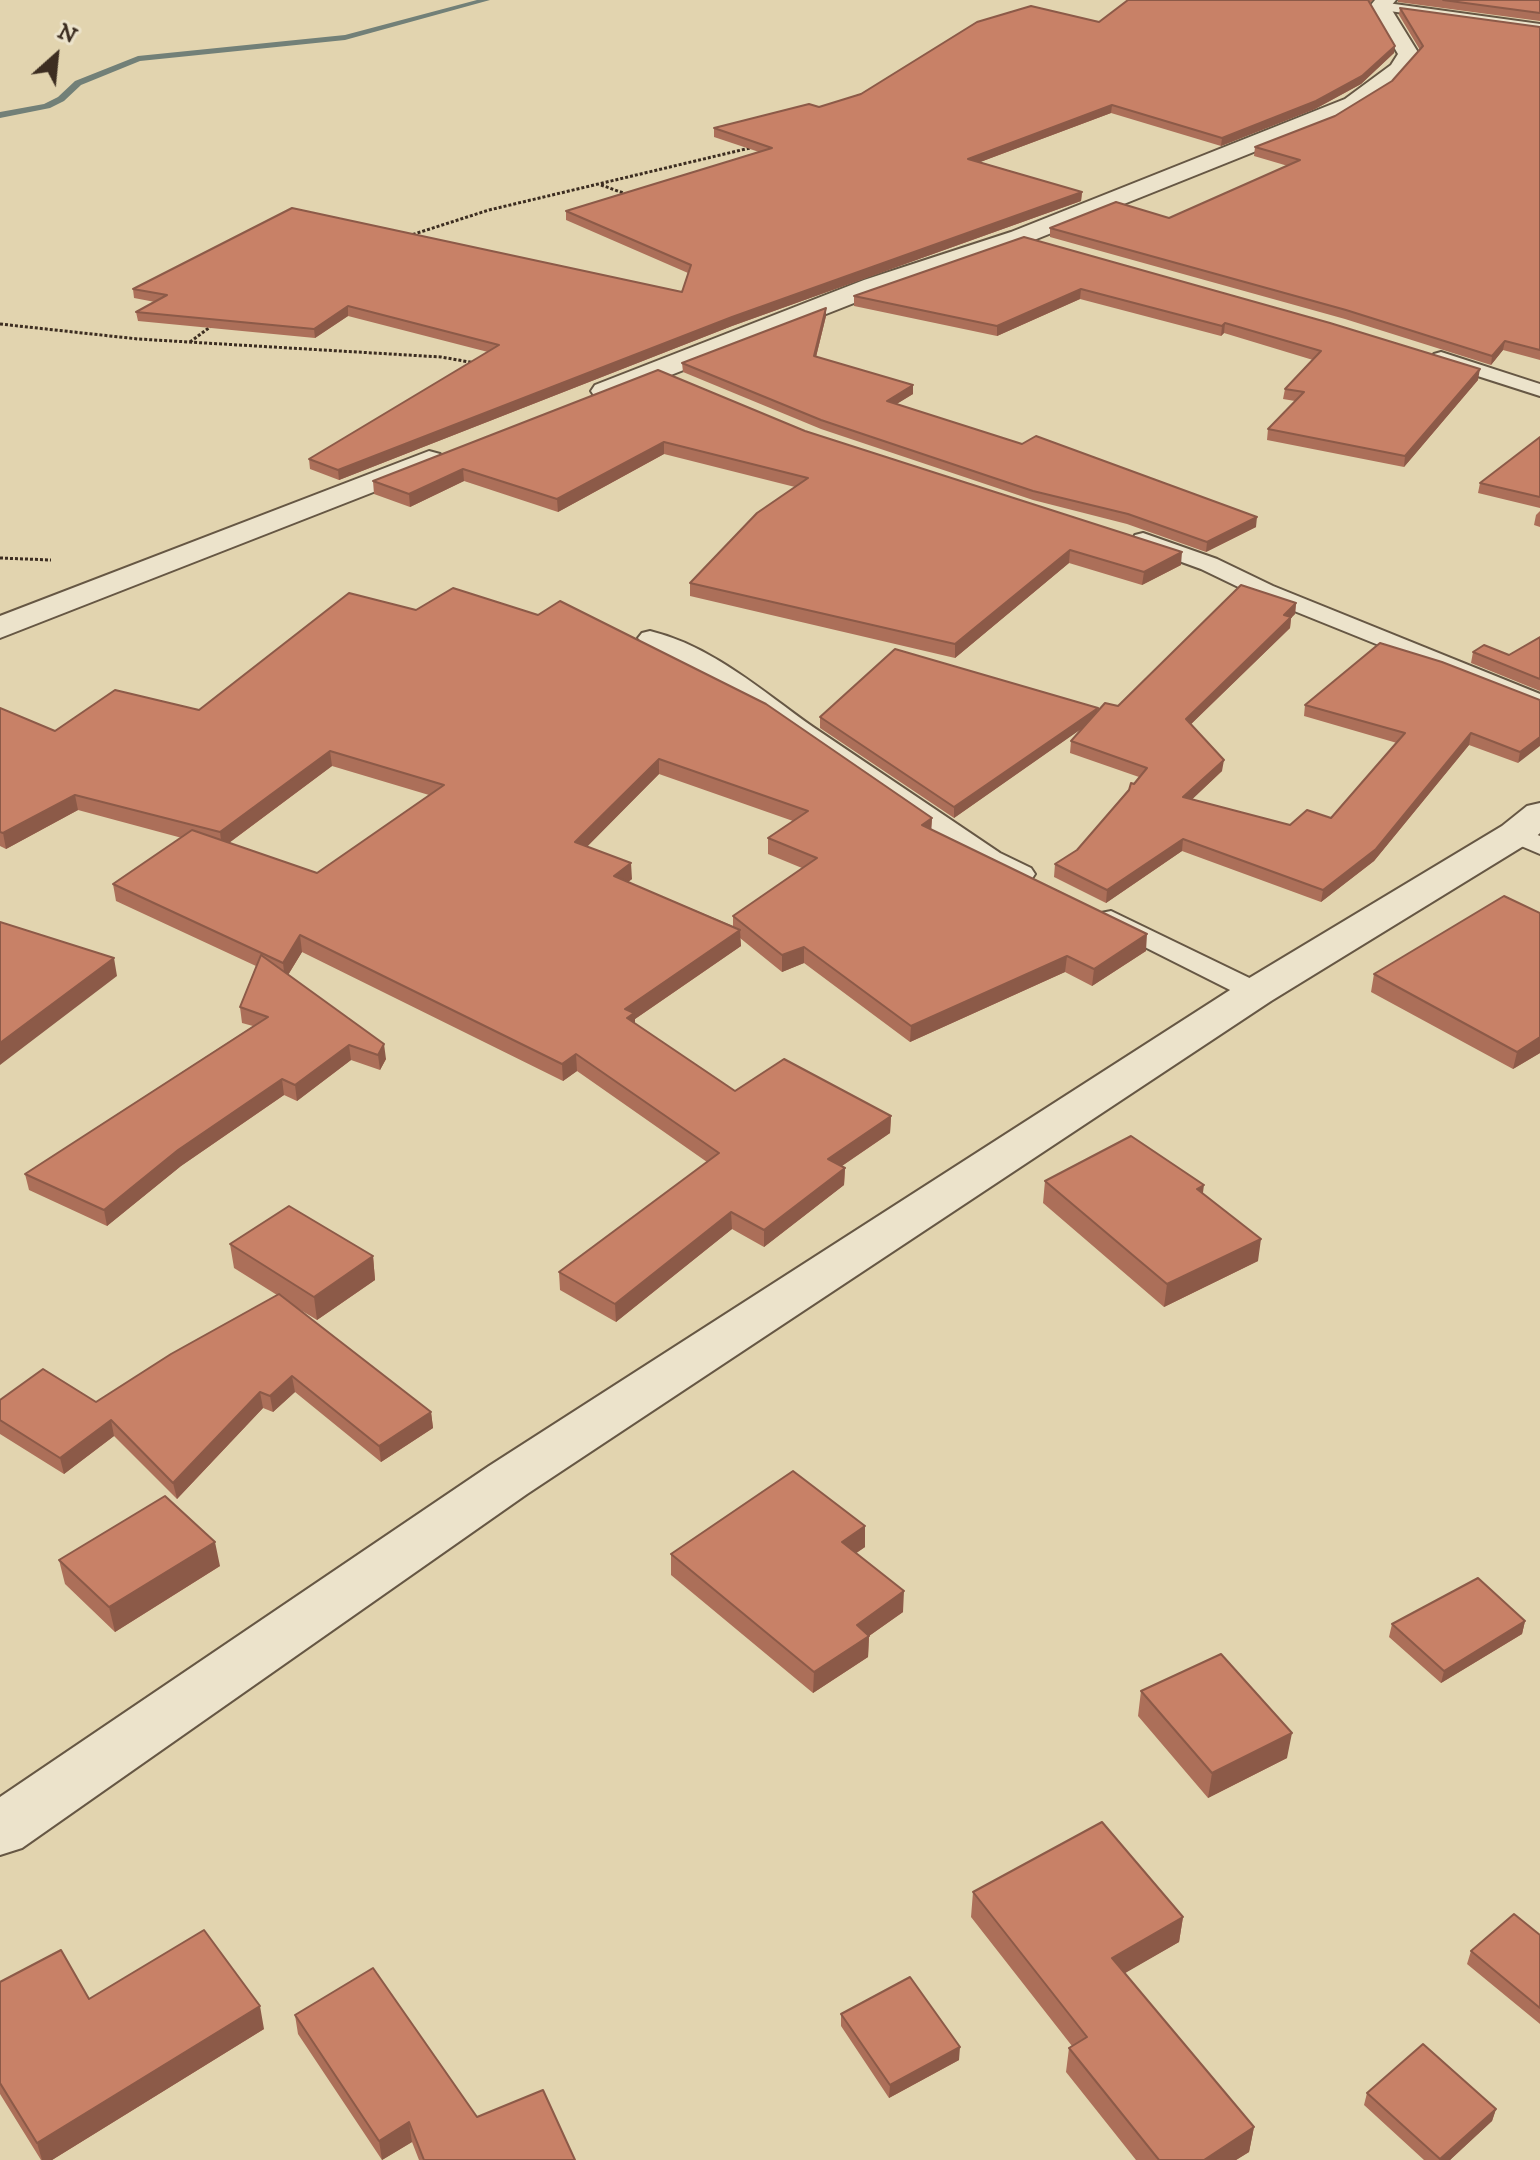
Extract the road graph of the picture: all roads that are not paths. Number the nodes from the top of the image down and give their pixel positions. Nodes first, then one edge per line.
1 (1383, 3) edge
2 (1540, 28) edge
3 (1020, 237) junction
4 (1048, 245) edge
5 (1424, 352) edge
6 (658, 371) junction
7 (684, 382) edge
8 (1540, 390) edge
9 (584, 399) edge
10 (454, 450) edge
11 (1118, 532) edge
12 (0, 628) edge
13 (650, 638) dead end
14 (1540, 703) edge
15 (1532, 831) edge
16 (1047, 887) edge
17 (1089, 908) edge
18 (1256, 992) junction
19 (0, 1830) edge

1 - 2 lane
1 - 3 street
3 - 4 lane
3 - 6 street
5 - 8 lane
6 - 7 lane
6 - 9 street
10 - 12 street
11 - 14 lane
13 - 16 lane
15 - 18 street
17 - 18 lane
18 - 19 street

